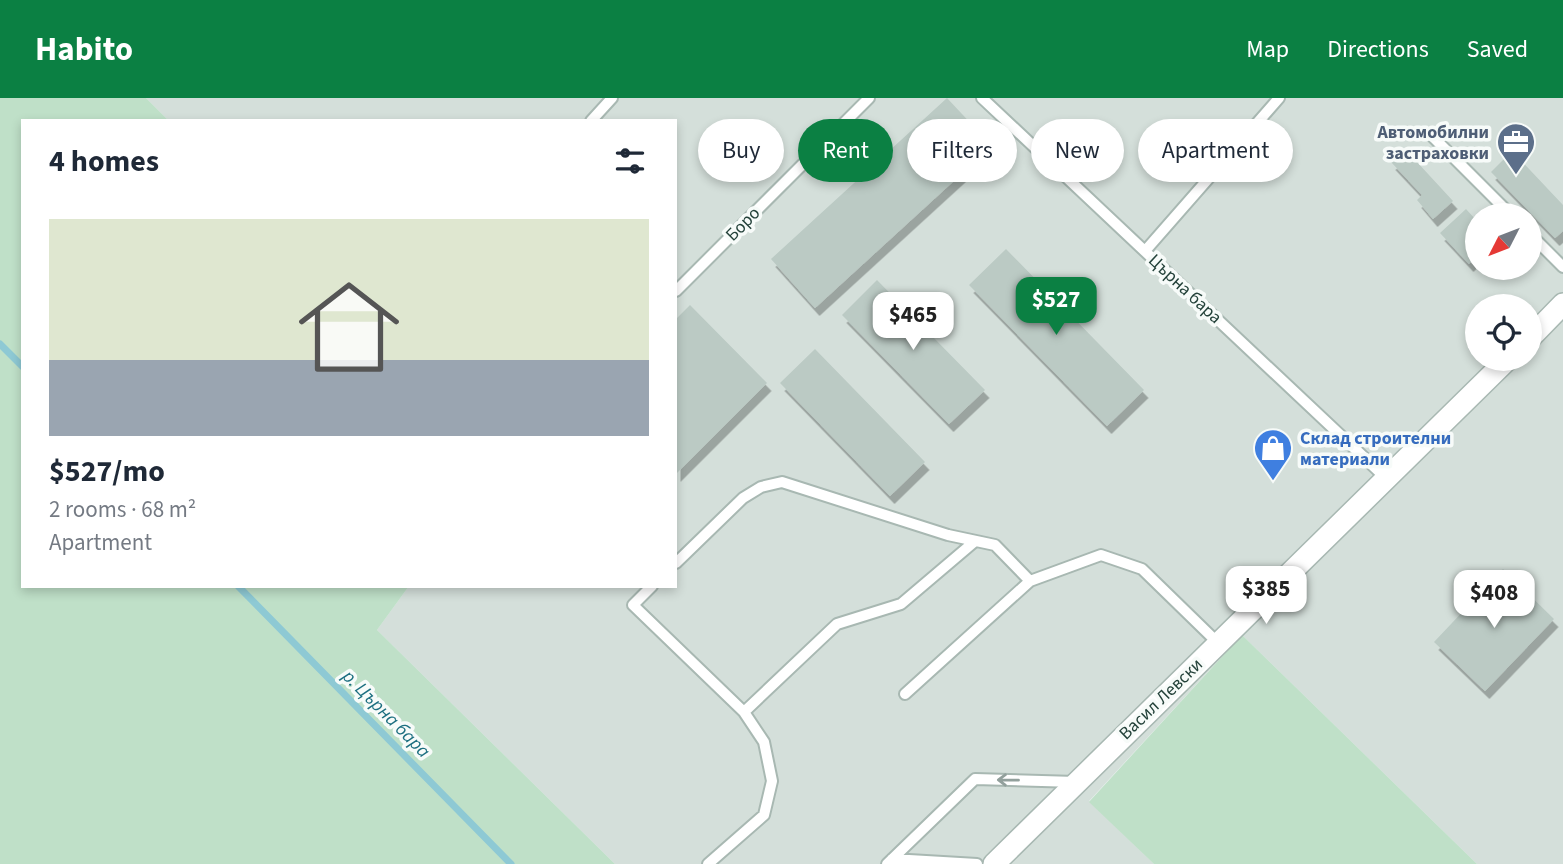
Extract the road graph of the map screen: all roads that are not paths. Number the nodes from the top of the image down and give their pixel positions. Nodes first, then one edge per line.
1 (612, 98) edge
2 (869, 98) edge
3 (982, 98) edge
4 (1279, 98) edge
5 (593, 119) edge
6 (1429, 133) dead end
7 (1499, 203) edge
8 (1542, 246) edge
9 (1145, 251) junction
10 (1563, 268) edge
11 (677, 290) edge
12 (1563, 304) edge
13 (1542, 326) edge
14 (1496, 371) edge
15 (1387, 479) junction
16 (974, 542) junction
17 (677, 562) edge
18 (1030, 582) junction
19 (650, 588) edge
20 (1218, 643) junction
21 (905, 694) dead end
22 (744, 712) junction
23 (1076, 782) junction
24 (889, 861) edge
25 (708, 864) edge
26 (977, 864) edge
27 (994, 864) edge

1 - 5 lane
2 - 11 lane, Боро
3 - 9 lane, Църна бара
4 - 9 lane
6 - 7 lane
8 - 10 lane
9 - 15 lane, Църна бара
12 - 13 street
14 - 15 street, Васил Левски
15 - 20 street, Васил Левски
16 - 17 lane
16 - 18 lane
16 - 22 lane
18 - 20 lane
18 - 21 lane
19 - 22 lane
20 - 23 street, Васил Левски
22 - 25 lane
23 -> 24 lane
23 - 27 street, Васил Левски
24 - 26 lane

